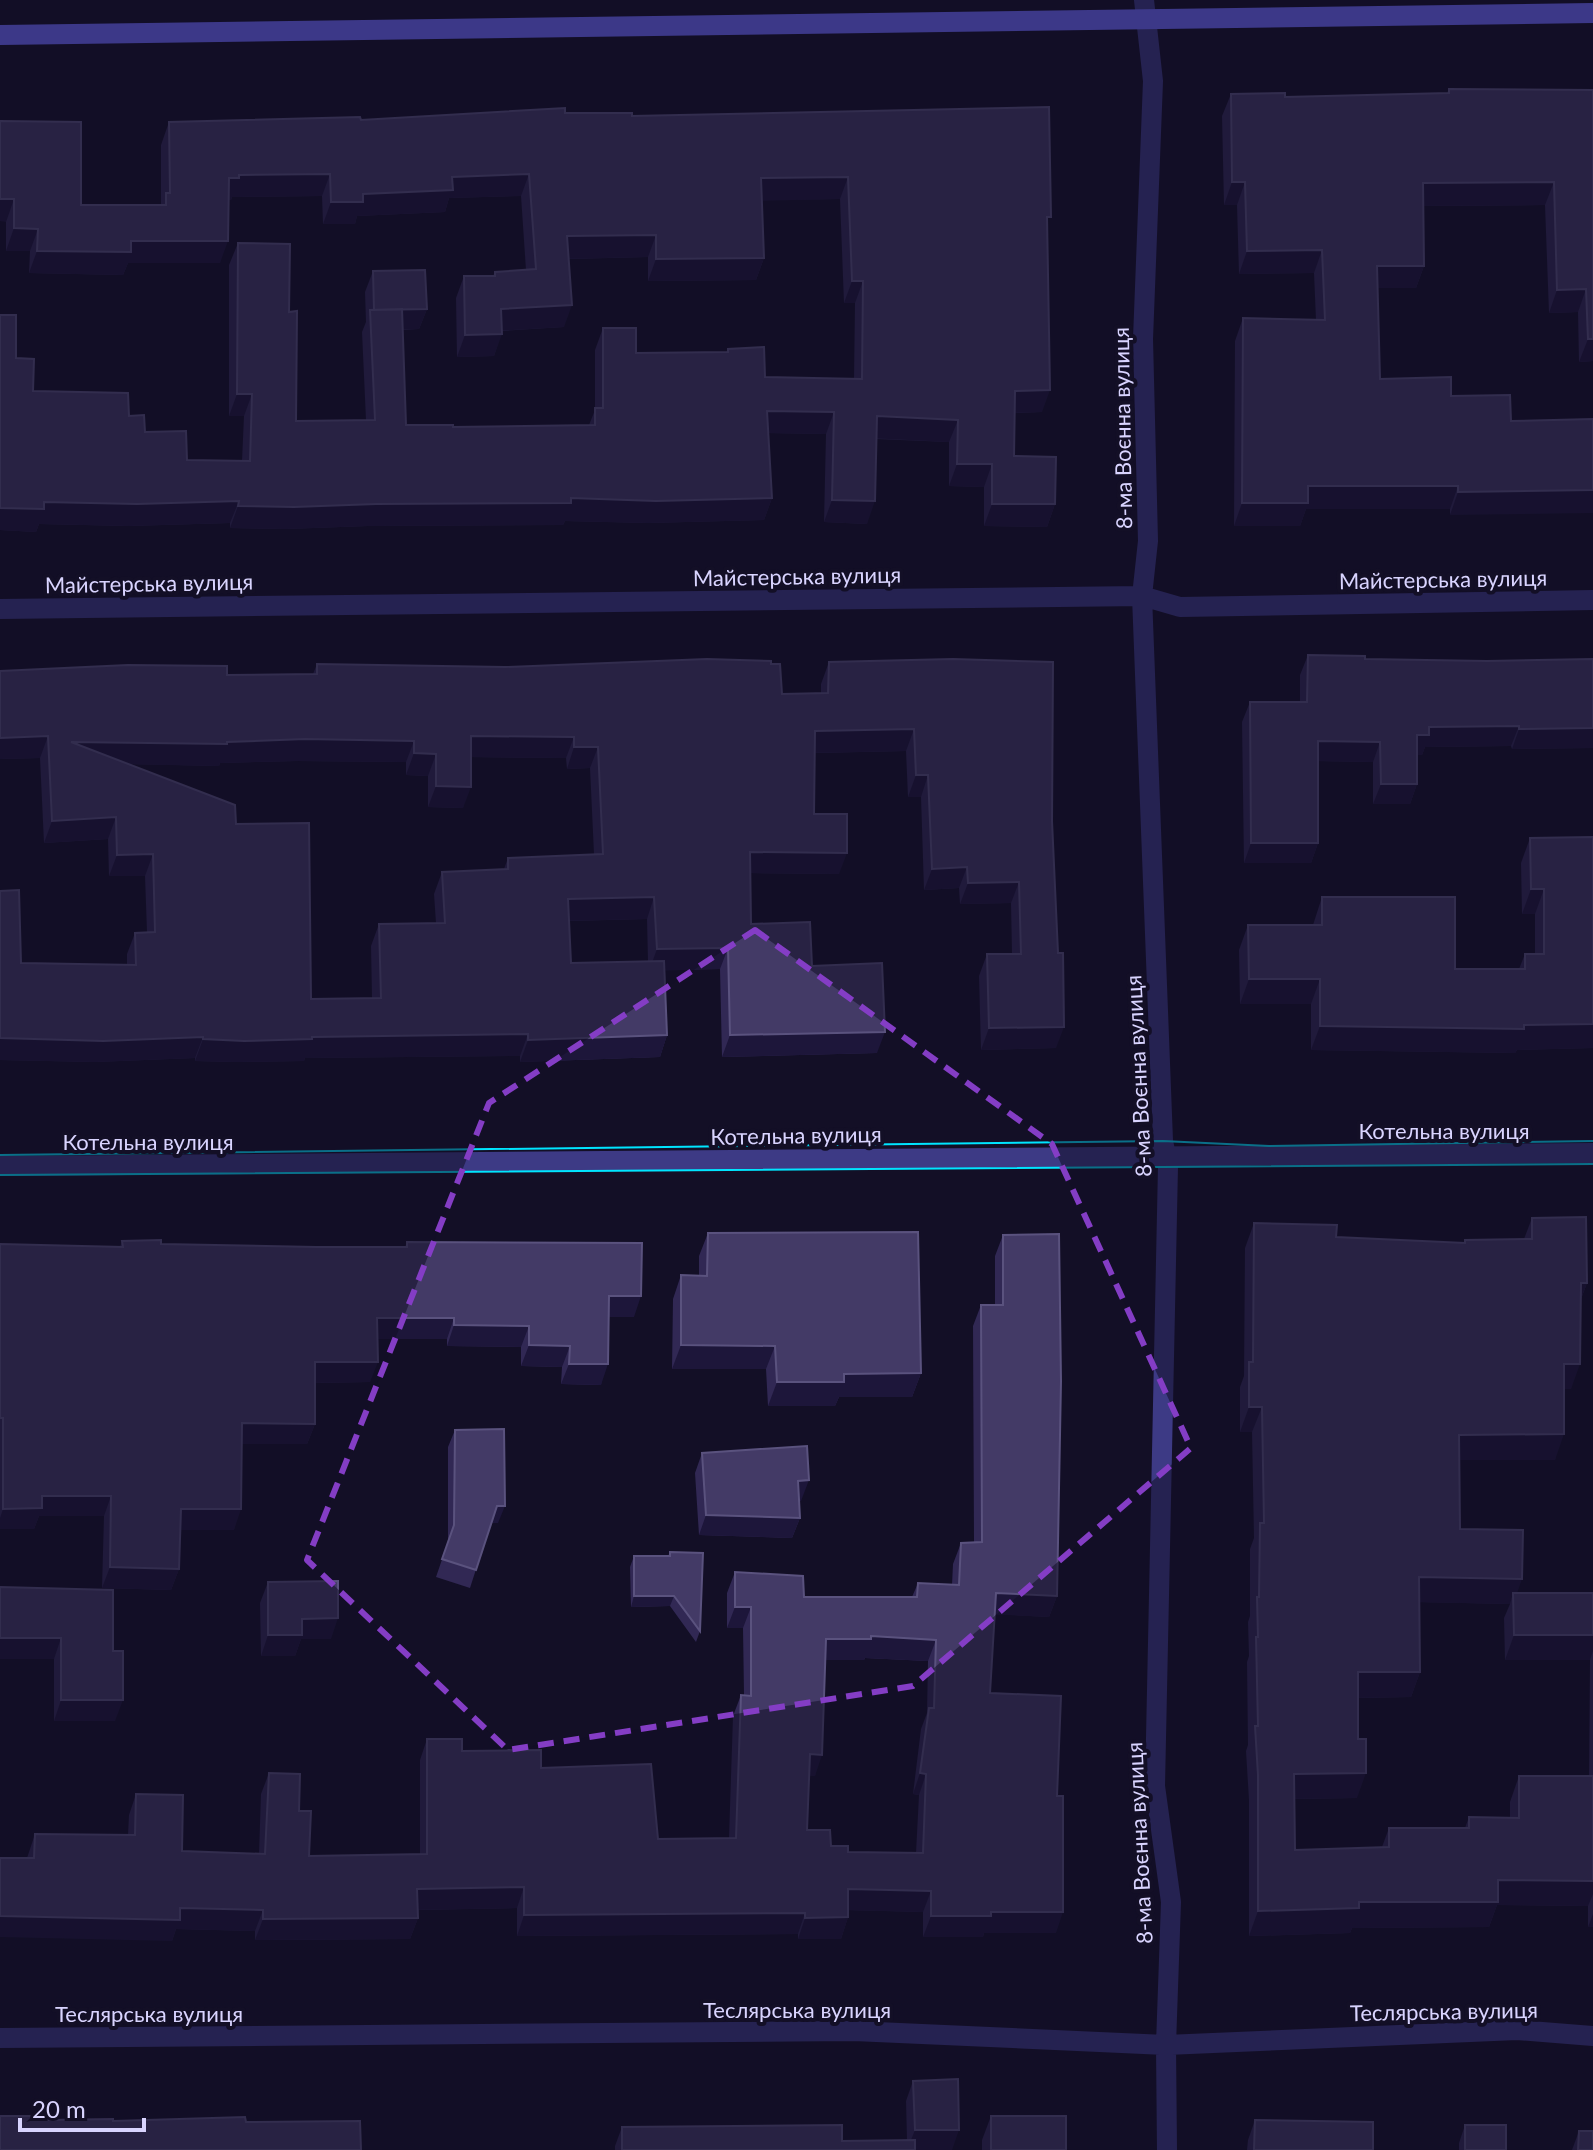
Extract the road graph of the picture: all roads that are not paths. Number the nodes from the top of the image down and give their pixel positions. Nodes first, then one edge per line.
1 (1146, 10) edge
2 (1593, 13) edge
3 (0, 35) edge
4 (1142, 596) junction
5 (1593, 600) edge
6 (0, 609) edge
7 (1593, 1153) edge
8 (1166, 1156) junction
9 (0, 1166) edge
10 (1593, 2036) edge
11 (0, 2038) edge
12 (1166, 2045) junction
13 (1167, 2150) edge

1 - 2 street
1 - 3 street
1 - 4 street, 8-ма Воєнна вулиця
4 - 5 street, Майстерська вулиця
4 - 6 street, Майстерська вулиця
4 - 8 street, 8-ма Воєнна вулиця
7 - 8 street, Котельна вулиця
8 - 9 street, Котельна вулиця
8 - 12 street, 8-ма Воєнна вулиця
10 - 12 street, Теслярська вулиця
11 - 12 street, Теслярська вулиця
12 - 13 street, 8-ма Воєнна вулиця

